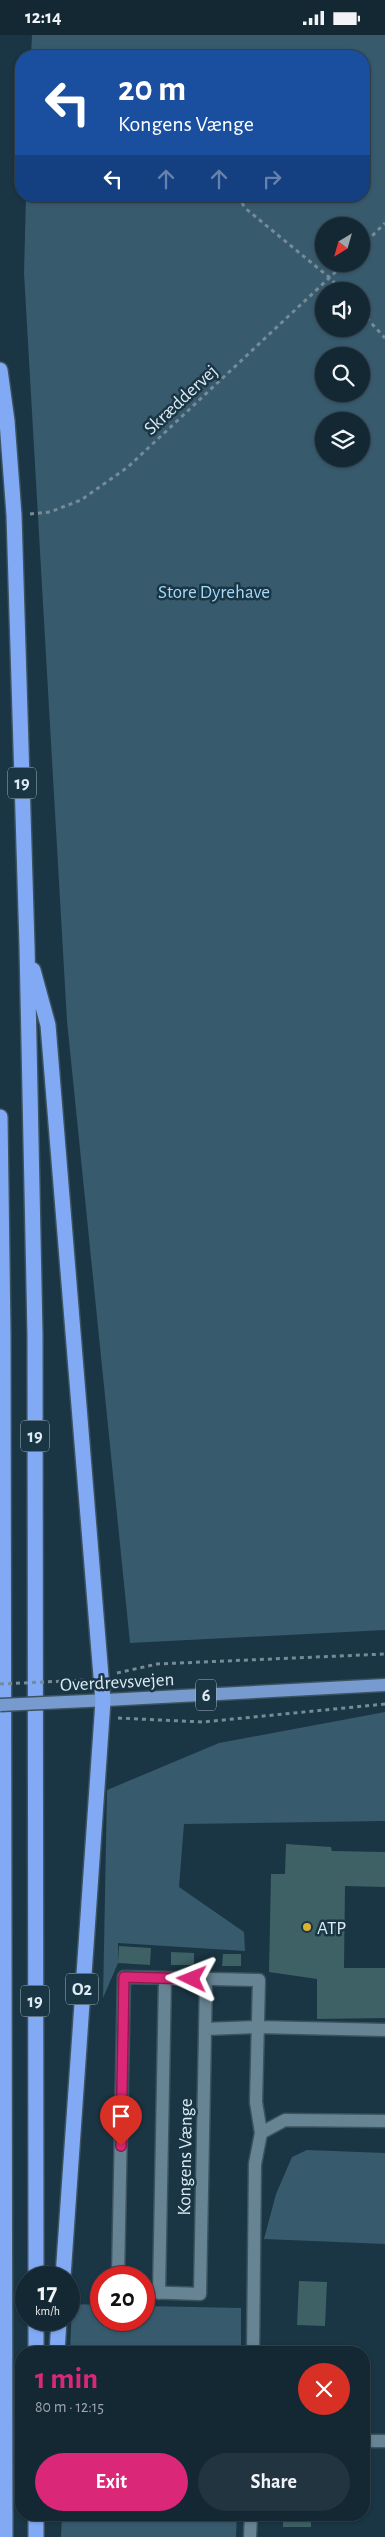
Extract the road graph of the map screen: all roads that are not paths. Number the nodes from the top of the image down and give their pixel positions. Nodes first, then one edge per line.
1 (0, 369) edge
2 (27, 946) junction
3 (0, 1117) edge
4 (385, 1685) edge
5 (103, 1701) junction
6 (0, 1705) edge
7 (165, 1978) junction
8 (206, 1979) junction
9 (258, 2027) junction
10 (206, 2029) junction
11 (385, 2030) edge
12 (385, 2121) edge
13 (261, 2133) junction
14 (36, 2266) edge
15 (64, 2266) edge
16 (118, 2266) edge
17 (155, 2293) edge
18 (158, 2293) junction
19 (36, 2331) edge
20 (59, 2331) edge
21 (36, 2346) edge
22 (58, 2346) edge
23 (253, 2346) edge
24 (370, 2441) edge
25 (385, 2441) edge
26 (0, 2459) edge
27 (5, 2483) junction
28 (36, 2521) edge
29 (251, 2521) edge
30 (5, 2537) edge
31 (36, 2537) edge
32 (250, 2537) edge

1 - 2 highway, 19
2 - 5 highway
2 - 14 highway, 19
3 - 27 highway, 19
4 - 5 main road, Overdrevsvejen / 6
5 - 6 main road, Overdrevsvejen / 6, bridge
5 - 15 highway, O2
7 - 8 street
7 - 16 street
7 - 18 street, Kongens Vænge
8 - 9 street
8 - 10 street, Kongens Vænge
9 - 10 street
9 - 11 street
9 - 13 street
10 - 18 street, Kongens Vænge
12 - 13 street
13 - 23 street
17 - 18 street, Kongens Vænge
19 - 21 highway
20 - 22 highway
24 - 25 street
26 - 27 highway
27 - 30 highway
28 - 31 highway
29 - 32 street

